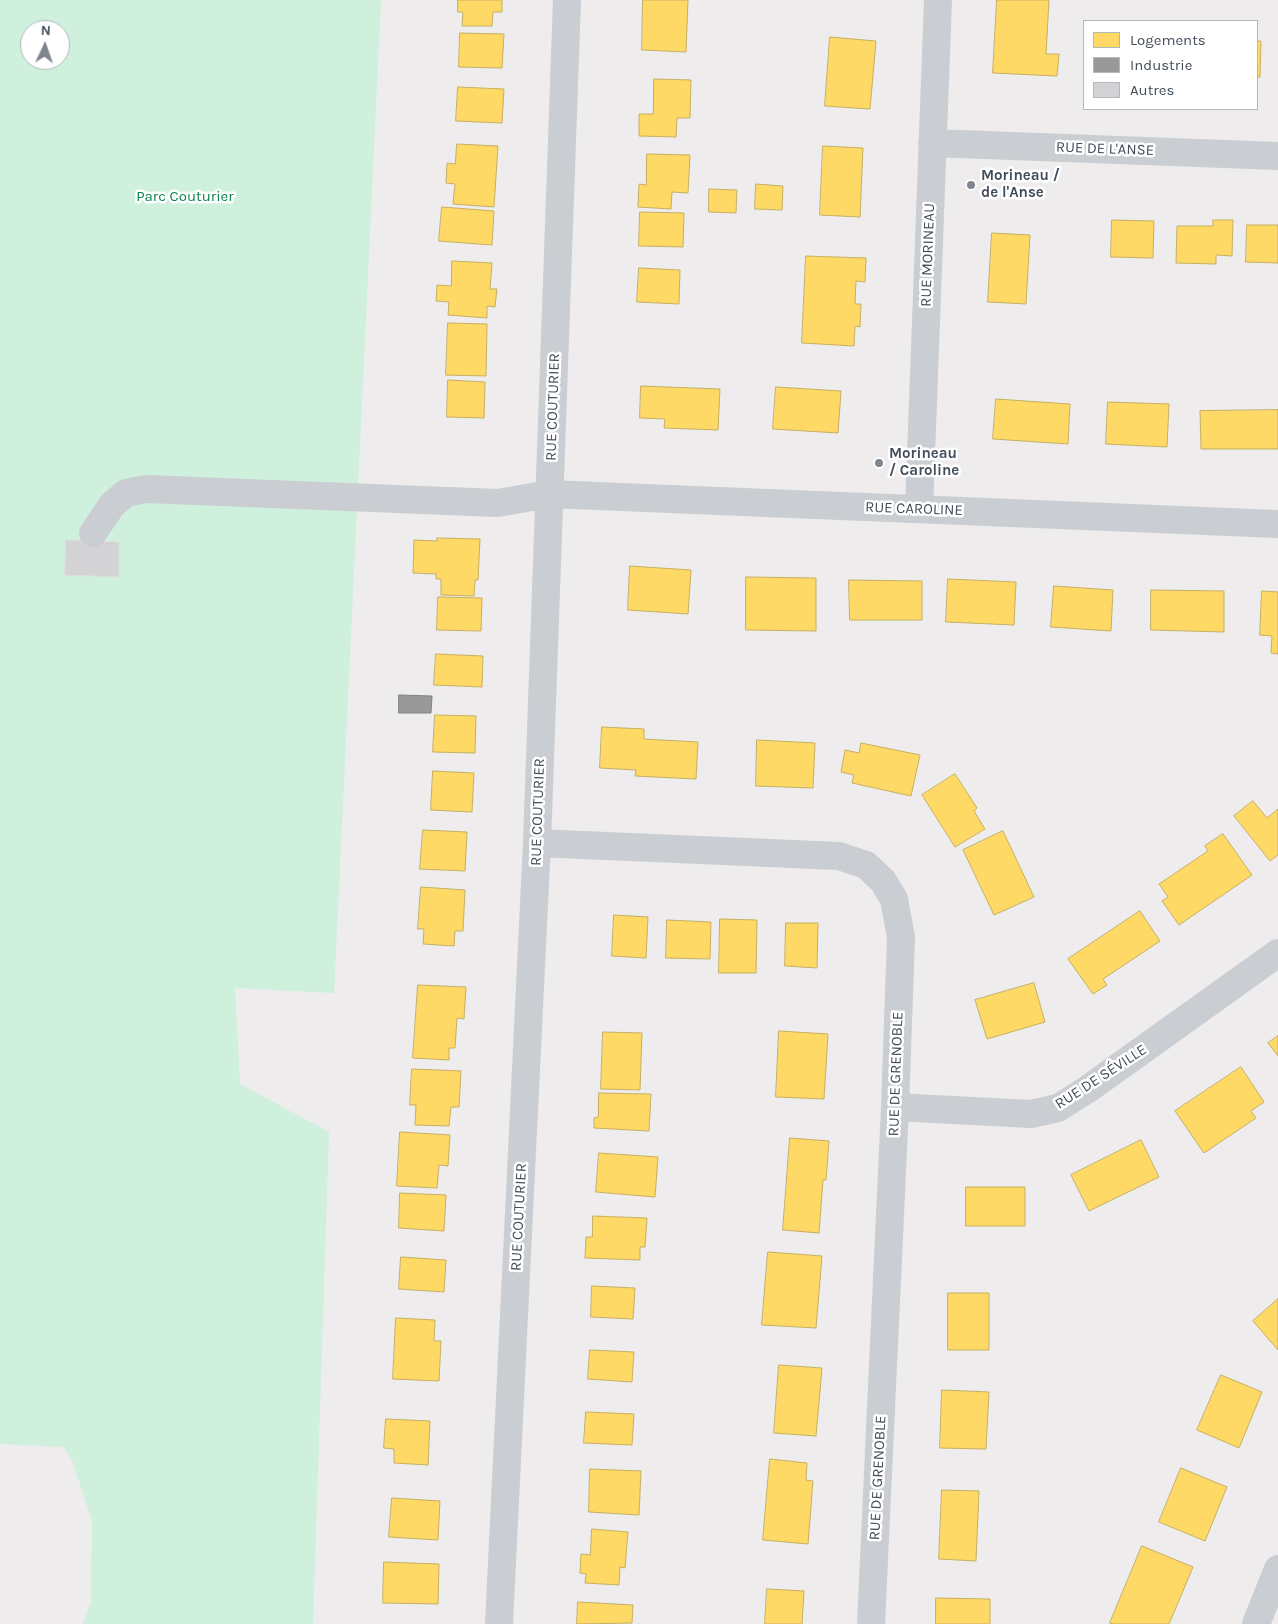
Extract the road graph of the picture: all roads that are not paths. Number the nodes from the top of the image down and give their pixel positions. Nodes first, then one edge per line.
1 (567, 0) edge
2 (938, 0) edge
3 (932, 143) junction
4 (1278, 156) edge
5 (550, 494) junction
6 (919, 510) junction
7 (1278, 524) edge
8 (93, 533) dead end
9 (537, 843) junction
10 (1278, 953) edge
11 (895, 1107) junction
12 (1278, 1569) edge
13 (499, 1624) edge
14 (871, 1624) edge
15 (1256, 1624) edge

1 - 5 street, RUE COUTURIER
2 - 3 street, RUE MORINEAU
3 - 4 street, RUE DE L'ANSE
3 - 6 street, RUE MORINEAU
5 - 6 street, RUE CAROLINE
5 - 8 street, RUE CAROLINE
5 - 9 street, RUE COUTURIER
6 - 7 street, RUE CAROLINE
9 - 11 street, RUE DE GRENOBLE
9 - 13 street, RUE COUTURIER
10 - 11 street, RUE DE SÉVILLE
11 - 14 street, RUE DE GRENOBLE
12 - 15 street

